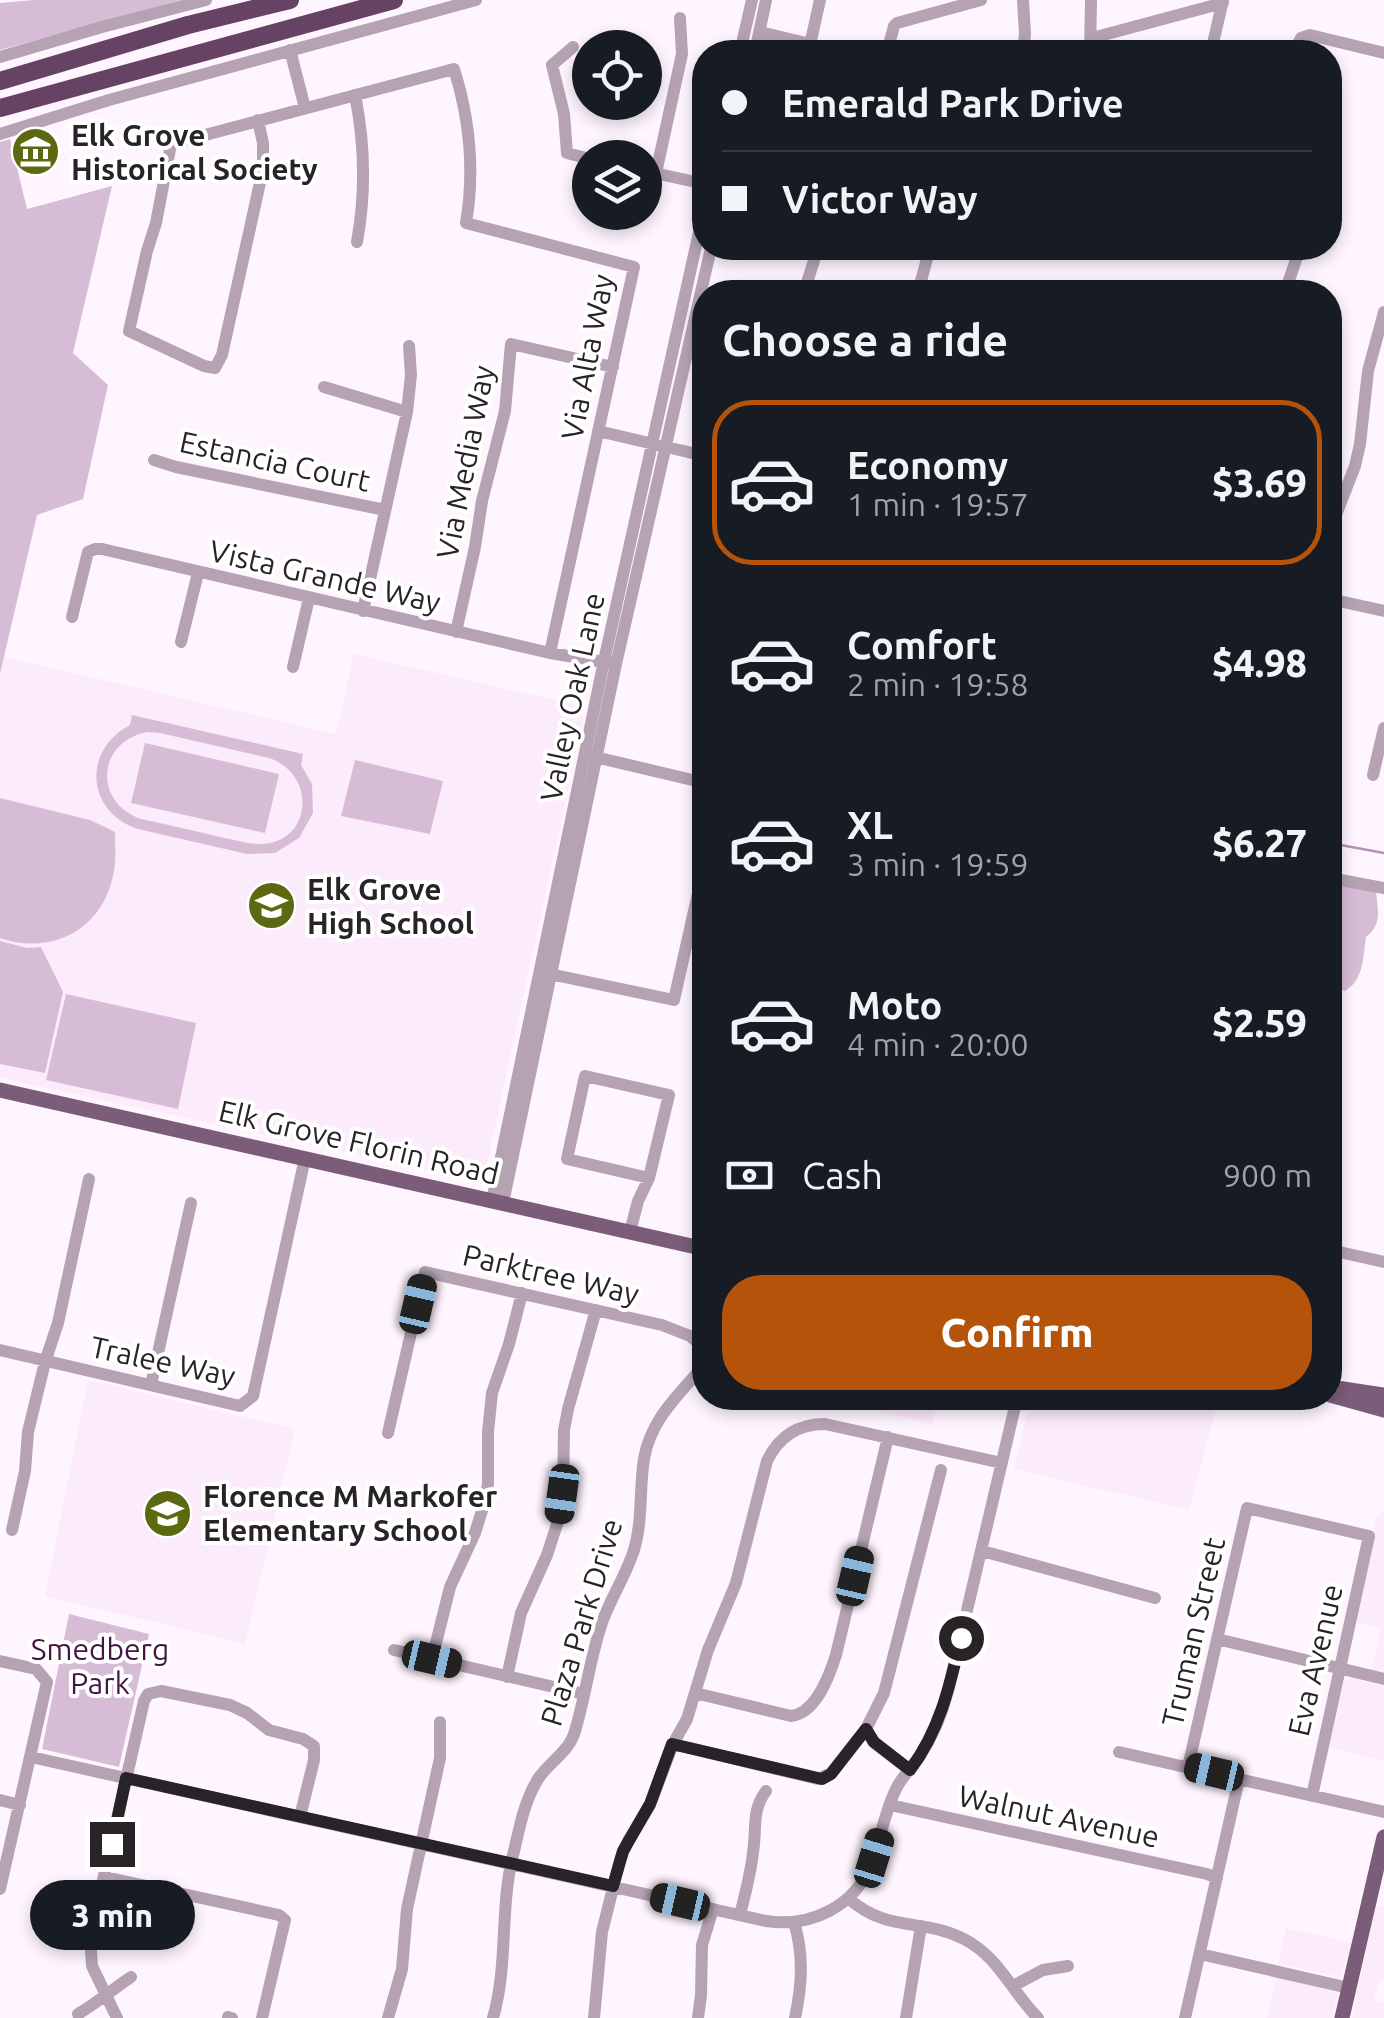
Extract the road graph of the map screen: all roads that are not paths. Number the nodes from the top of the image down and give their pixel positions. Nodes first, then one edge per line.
1 (206, 0) edge
2 (290, 0) edge
3 (394, 0) edge
4 (476, 0) edge
5 (752, 0) edge
6 (766, 0) edge
7 (820, 0) edge
8 (981, 0) edge
9 (1023, 0) edge
10 (1091, 0) edge
11 (1223, 1) edge
12 (680, 18) dead end
13 (760, 32) junction
14 (743, 40) edge
15 (758, 40) edge
16 (791, 40) edge
17 (811, 40) edge
18 (890, 40) edge
19 (1024, 40) edge
20 (1091, 40) edge
21 (1106, 40) edge
22 (1214, 40) edge
23 (1300, 40) edge
24 (1331, 40) edge
25 (1342, 43) edge
26 (572, 49) edge
27 (290, 50) junction
28 (1384, 53) edge
29 (0, 57) edge
30 (0, 81) edge
31 (355, 95) junction
32 (0, 108) edge
33 (305, 108) junction
34 (258, 120) junction
35 (0, 134) edge
36 (659, 140) edge
37 (572, 154) edge
38 (662, 175) edge
39 (692, 181) edge
40 (357, 242) dead end
41 (694, 260) edge
42 (1384, 312) edge
43 (692, 319) edge
44 (409, 346) dead end
45 (612, 366) junction
46 (324, 387) dead end
47 (407, 412) junction
48 (598, 431) junction
49 (658, 446) junction
50 (692, 453) edge
51 (154, 460) dead end
52 (1342, 500) edge
53 (385, 510) junction
54 (198, 572) junction
55 (310, 598) junction
56 (1342, 602) edge
57 (363, 611) junction
58 (1384, 611) edge
59 (72, 616) dead end
60 (456, 632) junction
61 (181, 642) dead end
62 (550, 653) junction
63 (610, 663) junction
64 (294, 667) dead end
65 (1384, 728) edge
66 (592, 756) junction
67 (1373, 775) dead end
68 (692, 780) edge
69 (1342, 880) edge
70 (1384, 888) edge
71 (692, 920) edge
72 (546, 973) junction
73 (0, 1091) edge
74 (305, 1158) junction
75 (649, 1178) junction
76 (89, 1180) dead end
77 (498, 1202) junction
78 (191, 1204) dead end
79 (630, 1232) junction
80 (692, 1247) edge
81 (1342, 1253) edge
82 (1384, 1262) edge
83 (522, 1294) junction
84 (596, 1310) junction
85 (692, 1338) edge
86 (0, 1350) edge
87 (45, 1362) junction
88 (692, 1378) edge
89 (151, 1385) junction
90 (1342, 1389) edge
91 (1384, 1395) edge
92 (1342, 1398) edge
93 (1014, 1410) edge
94 (1384, 1410) edge
95 (388, 1433) dead end
96 (888, 1438) junction
97 (1002, 1464) junction
98 (941, 1470) dead end
99 (1246, 1508) joint
100 (12, 1530) dead end
101 (982, 1550) junction
102 (1155, 1598) dead end
103 (1217, 1639) junction
104 (394, 1650) dead end
105 (432, 1659) junction
106 (0, 1662) edge
107 (1339, 1668) junction
108 (507, 1676) junction
109 (1384, 1679) edge
110 (694, 1693) junction
111 (584, 1694) junction
112 (440, 1722) dead end
113 (866, 1729) junction
114 (672, 1744) junction
115 (1119, 1752) dead end
116 (31, 1757) junction
117 (1188, 1766) junction
118 (910, 1770) junction
119 (126, 1778) junction
120 (1239, 1778) junction
121 (766, 1791) dead end
122 (1312, 1796) junction
123 (0, 1800) edge
124 (20, 1805) junction
125 (890, 1805) junction
126 (1384, 1812) edge
127 (300, 1817) junction
128 (1384, 1837) edge
129 (422, 1844) junction
130 (511, 1864) junction
131 (105, 1877) junction
132 (1216, 1878) junction
133 (613, 1886) junction
134 (0, 1889) edge
135 (848, 1898) junction
136 (1377, 1900) edge
137 (713, 1909) junction
138 (740, 1915) junction
139 (794, 1922) junction
140 (921, 1926) junction
141 (1200, 1954) junction
142 (1068, 1966) dead end
143 (131, 1977) dead end
144 (1013, 1986) junction
145 (1349, 1988) junction
146 (106, 1996) junction
147 (78, 2014) dead end
148 (117, 2018) edge
149 (262, 2018) edge
150 (388, 2018) edge
151 (493, 2018) edge
152 (594, 2018) edge
153 (698, 2018) edge
154 (795, 2018) edge
155 (906, 2018) edge
156 (1038, 2018) edge
157 (1185, 2018) edge
158 (1342, 2018) edge

1 - 29 street
2 - 30 highway
3 - 32 highway
4 - 27 street
5 - 14 street
6 - 13 street
7 - 17 street
8 - 18 street
9 - 19 street
10 - 20 street
11 - 21 street
11 - 22 street
12 - 36 street
13 - 15 street
13 - 16 street
23 - 24 street
25 - 28 street
26 - 37 street
27 - 33 street
27 - 35 street
31 - 33 street, Via Alta Way
31 - 40 street
31 - 45 street, Via Alta Way
33 - 34 street, Via Alta Way
34 - 34 street, Via Alta Way
38 - 39 street
41 - 49 street, Valley Oak Lane
42 - 52 street
43 - 49 street, Valley Oak Lane
44 - 47 street
45 - 48 street, Via Alta Way
45 - 60 street, Via Media Way
46 - 47 street
47 - 53 street
48 - 49 street
48 - 62 street, Via Alta Way
49 - 50 street
49 - 63 street, Valley Oak Lane
51 - 53 street, Estancia Court
53 - 57 street
54 - 55 street, Vista Grande Way
54 - 59 street, Vista Grande Way
54 - 61 street
55 - 57 street, Vista Grande Way
55 - 64 street
56 - 58 street
57 - 60 street, Vista Grande Way
60 - 62 street, Vista Grande Way
62 - 63 street, Vista Grande Way
63 - 66 street, Valley Oak Lane
65 - 67 street
66 - 68 street
66 - 72 street, Valley Oak Lane
69 - 70 street
71 - 72 street
72 - 77 street, Valley Oak Lane
73 - 74 main road, Elk Grove Florin Road
74 - 77 main road, Elk Grove Florin Road
74 - 89 street, Tralee Way
75 - 75 street
75 - 79 street
76 - 87 street
77 - 79 main road, Elk Grove Florin Road
78 - 89 street
79 - 80 main road, Elk Grove Florin Road
81 - 82 street
83 - 84 street, Parktree Way
83 - 95 street, Parktree Way
83 - 105 street
84 - 85 street, Parktree Way
84 - 108 street
86 - 87 street, Tralee Way
87 - 89 street, Tralee Way
87 - 100 street
88 - 111 street, Plaza Park Drive
90 - 91 main road
92 - 94 main road
93 - 97 street
96 - 97 street
96 - 110 street
96 - 110 street
97 - 101 street
98 - 113 street
99 - 103 street, Truman Street
99 - 107 street, Eva Avenue
101 - 102 street
101 - 118 street
103 - 107 street
103 - 117 street, Truman Street
104 - 105 street
105 - 108 street
106 - 116 street
107 - 109 street
107 - 122 street, Eva Avenue
108 - 111 street
110 - 114 street
111 - 130 street, Plaza Park Drive
112 - 129 street
113 - 114 street
113 - 118 street
114 - 133 street
115 - 117 street
116 - 119 street
116 - 124 street
117 - 120 street
118 - 125 street
119 - 127 street
119 - 127 street
119 - 131 street
120 - 122 street
120 - 132 street
121 - 138 street
122 - 126 street
123 - 124 street
124 - 134 street
125 - 132 street, Walnut Avenue
125 - 135 street
127 - 129 street
128 - 136 main road
129 - 130 street
129 - 150 street
130 - 133 street
130 - 151 street, Plaza Park Drive
131 - 146 street
131 - 149 street
132 - 141 street
133 - 137 street
133 - 152 street
135 - 139 street
135 - 140 street
136 - 145 main road
137 - 138 street
137 - 153 street
138 - 139 street
139 - 154 street
140 - 144 street
140 - 155 street
141 - 145 street
141 - 157 street
142 - 144 street
143 - 146 street
144 - 156 street
145 - 158 main road
146 - 147 street
146 - 148 street

